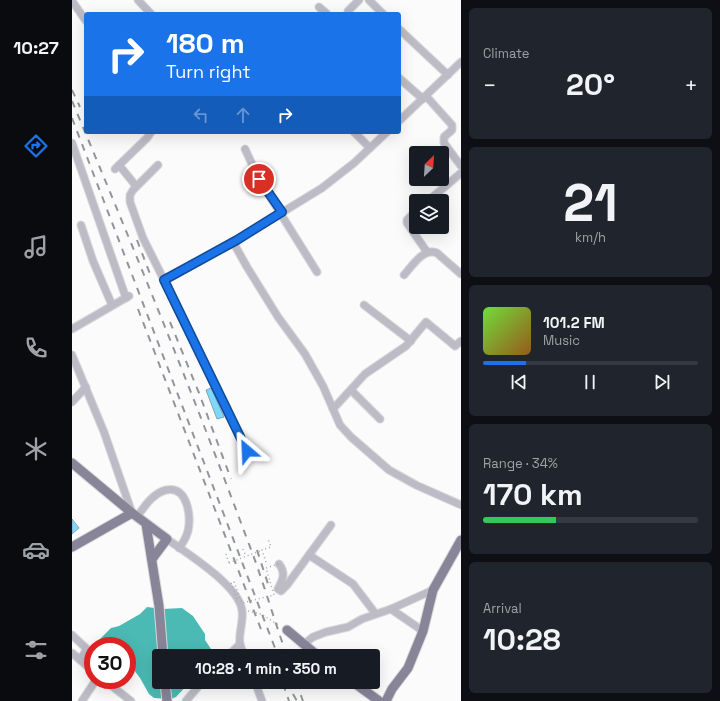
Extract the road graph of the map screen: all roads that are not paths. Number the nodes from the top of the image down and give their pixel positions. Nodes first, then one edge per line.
1 (138, 0) edge
2 (358, 0) edge
3 (369, 0) edge
4 (72, 2) edge
5 (319, 7) dead end
6 (149, 12) edge
7 (325, 12) edge
8 (348, 12) dead end
9 (381, 12) edge
10 (84, 18) edge
11 (401, 31) edge
12 (461, 62) edge
13 (448, 75) junction
14 (401, 80) edge
15 (424, 98) junction
16 (401, 119) edge
17 (150, 134) edge
18 (356, 134) edge
19 (386, 134) edge
20 (72, 145) edge
21 (370, 148) junction
22 (244, 149) dead end
23 (158, 165) dead end
24 (461, 166) edge
25 (461, 173) edge
26 (136, 186) junction
27 (436, 194) edge
28 (282, 212) junction
29 (81, 226) dead end
30 (415, 234) edge
31 (233, 242) junction
32 (427, 252) junction
33 (317, 272) dead end
34 (461, 274) edge
35 (404, 275) dead end
36 (164, 280) junction
37 (112, 305) junction
38 (364, 305) dead end
39 (72, 329) edge
40 (461, 340) edge
41 (411, 341) junction
42 (72, 355) edge
43 (86, 387) junction
44 (351, 390) junction
45 (72, 402) edge
46 (333, 409) junction
47 (380, 419) dead end
48 (247, 451) dead end
49 (72, 463) edge
50 (461, 505) edge
51 (134, 515) junction
52 (146, 524) junction
53 (331, 525) dead end
54 (167, 539) junction
55 (461, 540) edge
56 (72, 547) edge
57 (179, 548) junction
58 (458, 552) edge
59 (309, 555) junction
60 (152, 559) junction
61 (280, 564) road end
62 (433, 590) junction
63 (392, 608) junction
64 (375, 614) junction
65 (287, 630) road end
66 (423, 631) junction
67 (72, 635) edge
68 (240, 644) junction
69 (304, 644) junction
70 (162, 649) edge
71 (235, 649) edge
72 (242, 649) edge
73 (310, 649) edge
74 (72, 653) edge
75 (80, 660) junction
76 (84, 663) edge
77 (90, 689) edge
78 (116, 689) edge
79 (166, 689) edge
80 (196, 689) edge
81 (258, 689) edge
82 (363, 689) edge
83 (82, 701) edge
84 (131, 701) edge
85 (167, 701) edge
86 (186, 701) edge
87 (262, 701) edge
88 (379, 701) edge
89 (386, 701) edge

1 - 6 street
2 - 8 street
3 - 9 street
4 - 10 street
5 - 7 street
11 - 13 street
12 - 13 street
13 - 15 street
14 - 15 street
15 - 16 street
15 - 24 street
17 - 26 street
18 - 21 street
19 - 21 street
20 - 37 street
21 - 28 street
22 - 28 street
23 - 26 street
25 - 27 street
26 - 36 street
28 - 31 street
28 - 33 street
29 - 37 street
30 - 32 street
31 - 36 street
31 - 46 street
32 - 34 street
32 - 35 street
36 - 48 street
37 - 39 street
38 - 41 street
40 - 41 street
41 - 44 street
42 - 43 street
43 - 45 street
43 - 51 street
44 - 46 street
44 - 47 street
46 - 50 street
49 - 51 main road
51 - 52 main road
51 - 56 main road
51 - 57 street
52 - 54 main road
52 - 60 main road
53 - 59 street
54 - 57 street
54 - 60 main road
55 - 58 main road
57 - 68 street
58 - 62 main road
59 - 61 street
59 - 64 street
60 - 70 main road
62 - 63 street
62 - 66 main road
63 - 64 street
63 - 66 street
64 - 69 street
65 - 69 main road
66 - 89 main road
67 - 75 street
68 - 71 street
68 - 72 street
69 - 73 main road
74 - 75 street
75 - 76 street
77 - 83 street
78 - 84 street
79 - 85 main road
80 - 86 street
81 - 87 street
82 - 88 main road

